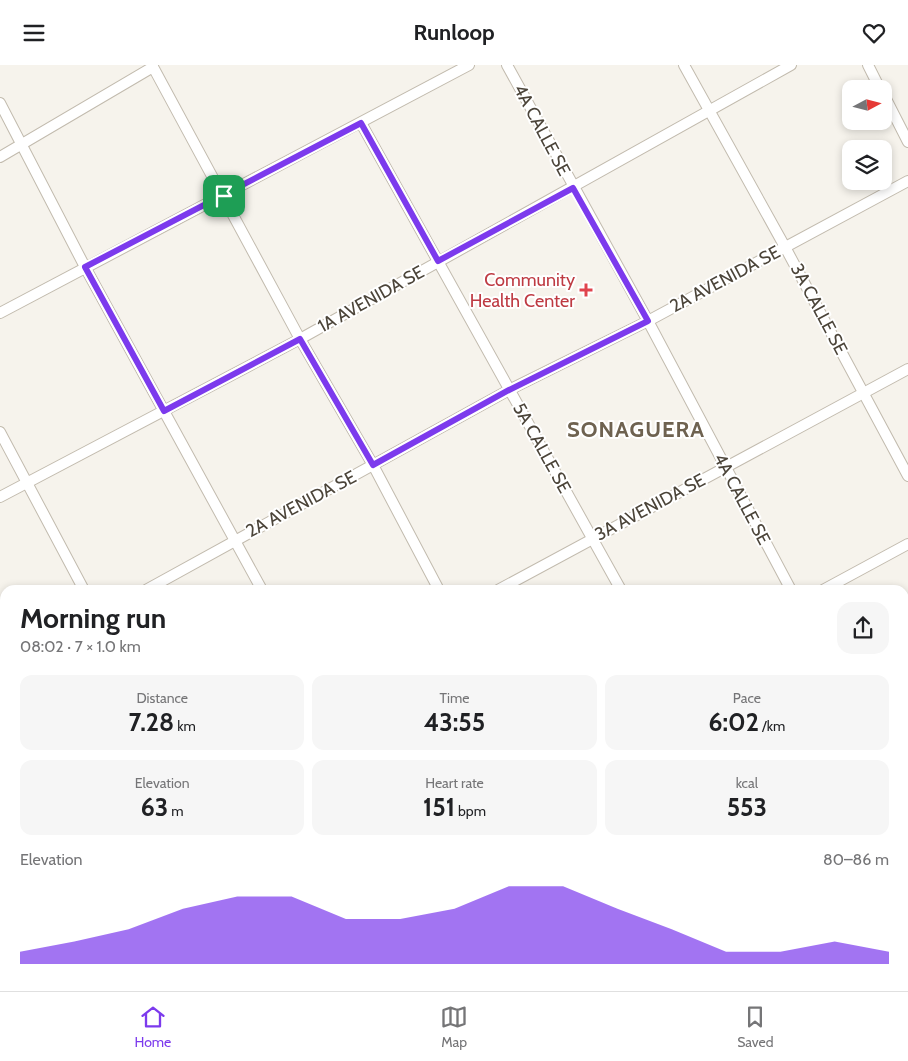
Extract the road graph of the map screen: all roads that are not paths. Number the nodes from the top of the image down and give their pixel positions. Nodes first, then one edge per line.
1 (469, 65) edge
2 (507, 65) edge
3 (684, 65) edge
4 (791, 65) edge
5 (868, 65) edge
6 (152, 66) edge
7 (876, 80) edge
8 (0, 103) edge
9 (892, 111) edge
10 (709, 112) junction
11 (361, 123) junction
12 (908, 142) edge
13 (21, 144) junction
14 (0, 157) edge
15 (908, 181) edge
16 (573, 188) junction
17 (224, 196) junction
18 (786, 247) junction
19 (438, 261) junction
20 (85, 267) junction
21 (0, 313) edge
22 (648, 321) junction
23 (300, 339) junction
24 (908, 369) edge
25 (509, 390) junction
26 (862, 393) junction
27 (164, 411) junction
28 (0, 432) edge
29 (373, 465) junction
30 (725, 467) junction
31 (908, 476) edge
32 (28, 481) junction
33 (0, 497) edge
34 (592, 538) junction
35 (235, 540) junction
36 (908, 544) edge
37 (81, 585) edge
38 (155, 585) edge
39 (259, 585) edge
40 (436, 585) edge
41 (507, 585) edge
42 (618, 585) edge
43 (788, 585) edge
44 (832, 585) edge

1 - 11 street
2 - 16 street, 4A CALLE SE
3 - 10 street, 3A CALLE SE
4 - 10 street, 1A AVENIDA SE
5 - 7 street
6 - 13 street
6 - 17 street
8 - 13 street
9 - 12 street
10 - 16 street, 1A AVENIDA SE
10 - 18 street, 3A CALLE SE
11 - 17 street
11 - 19 street, 5A CALLE SE
13 - 14 street
13 - 20 street
15 - 18 street, 2A AVENIDA SE
16 - 19 street, 1A AVENIDA SE
16 - 22 street, 4A CALLE SE
17 - 20 street
17 - 23 street
18 - 22 street, 2A AVENIDA SE
18 - 26 street, 3A CALLE SE
19 - 23 street, 1A AVENIDA SE
19 - 25 street, 5A CALLE SE
20 - 21 street
20 - 27 street
22 - 25 street, 2A AVENIDA SE
22 - 30 street, 4A CALLE SE
23 - 27 street, 1A AVENIDA SE
23 - 29 street
24 - 26 street, 3A AVENIDA SE
25 - 29 street, 2A AVENIDA SE
25 - 34 street, 5A CALLE SE
26 - 30 street, 3A AVENIDA SE
26 - 31 street, 3A CALLE SE
27 - 32 street, 1A AVENIDA SE
27 - 35 street
28 - 32 street
29 - 35 street, 2A AVENIDA SE
29 - 40 street
30 - 34 street, 3A AVENIDA SE
30 - 43 street, 4A CALLE SE
32 - 33 street, 1A AVENIDA SE
32 - 37 street
34 - 41 street, 3A AVENIDA SE
34 - 42 street, 5A CALLE SE
35 - 38 street, 2A AVENIDA SE
35 - 39 street
36 - 44 street

